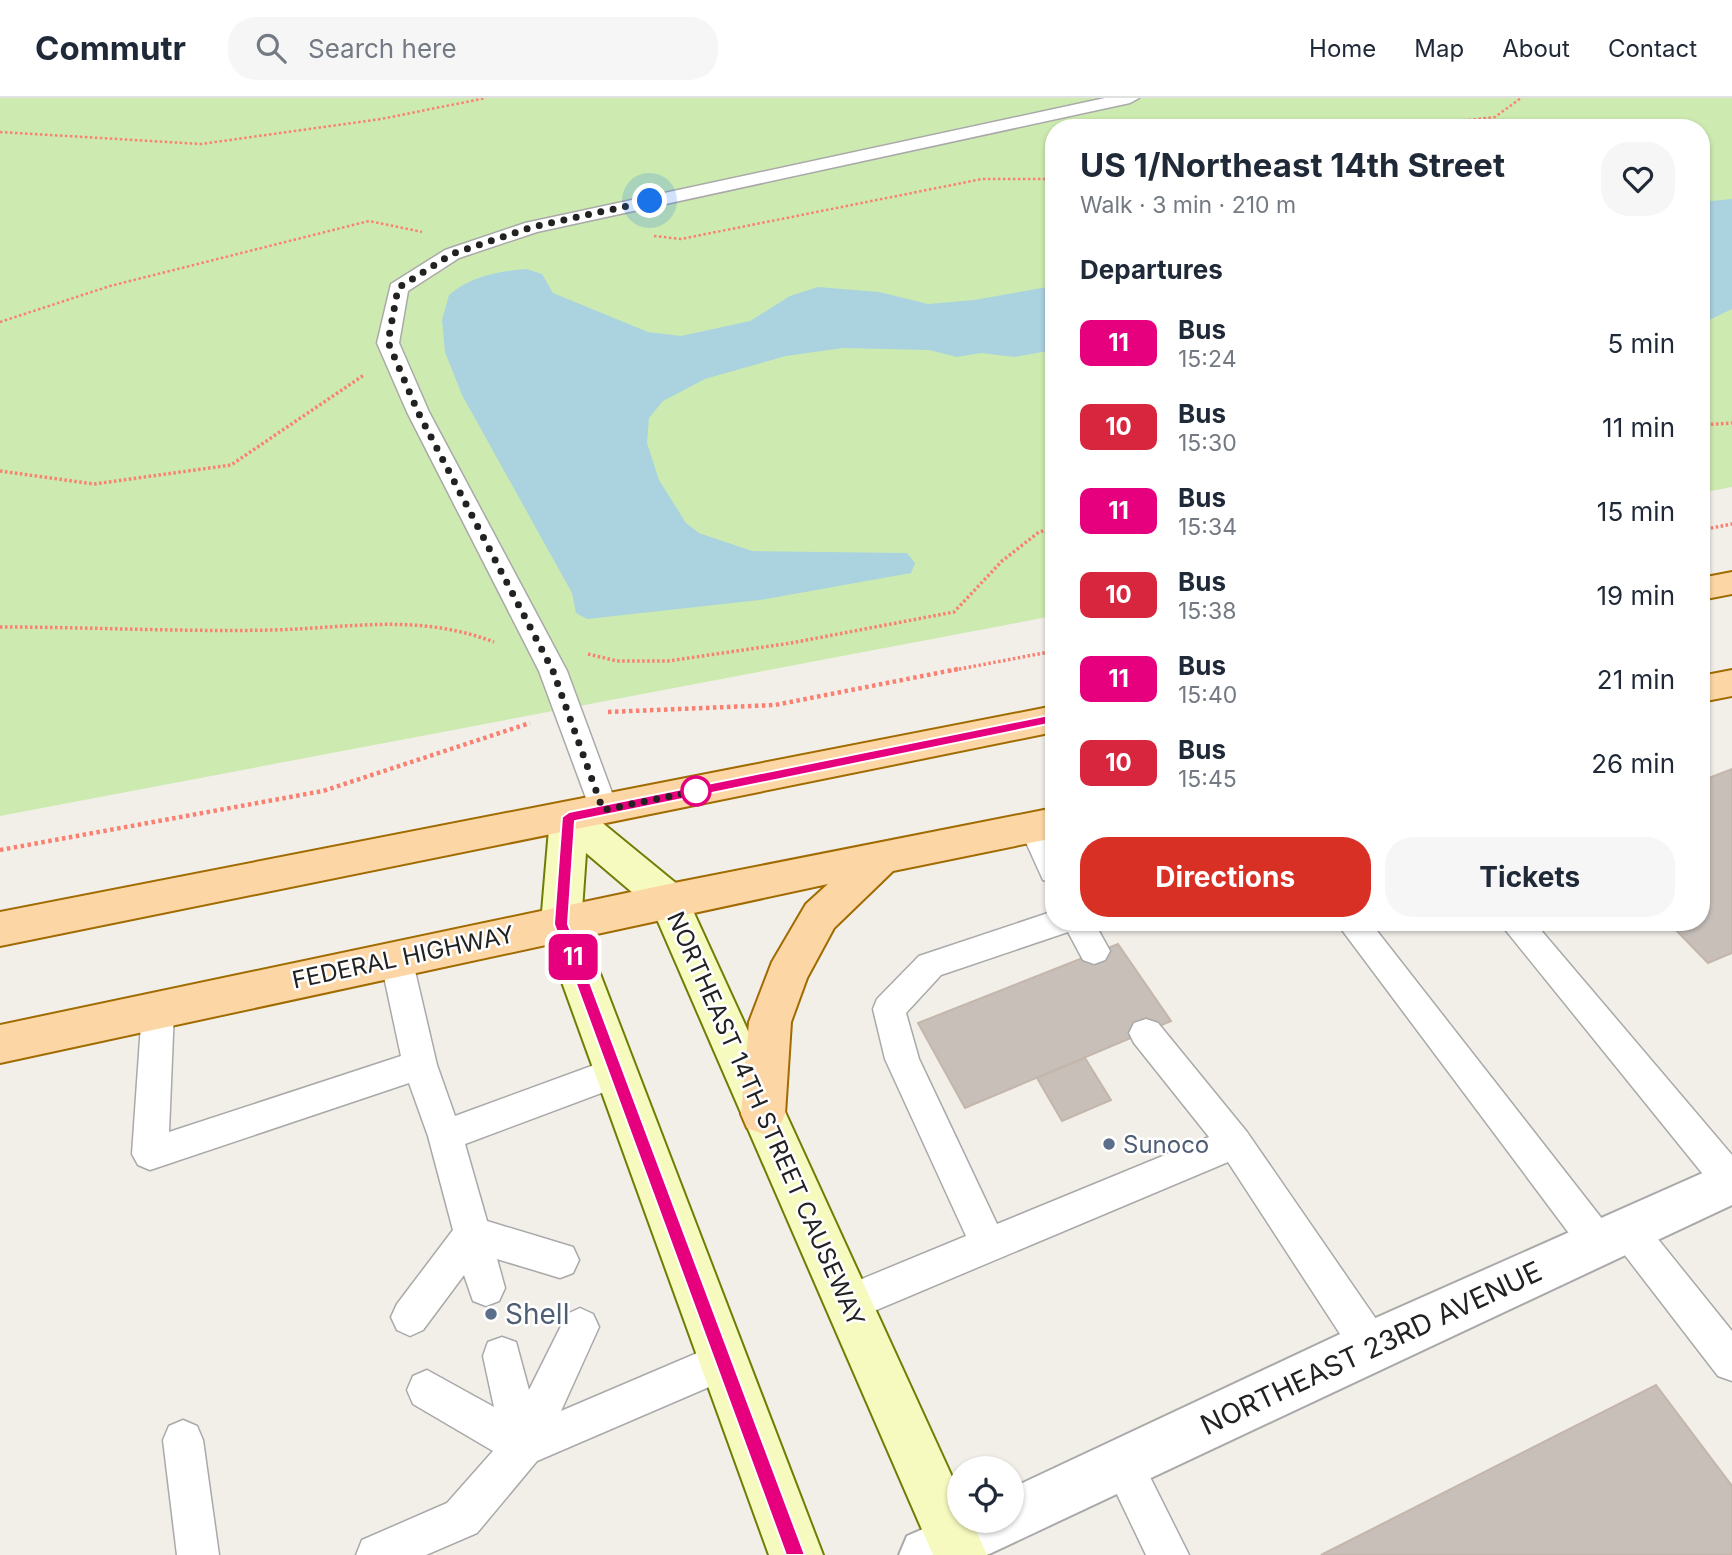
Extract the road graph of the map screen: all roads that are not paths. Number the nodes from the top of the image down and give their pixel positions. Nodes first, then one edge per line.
1 (1130, 98) edge
2 (1732, 583) edge
3 (1710, 587) edge
4 (1732, 683) edge
5 (1710, 687) edge
6 (1045, 721) edge
7 (586, 813) junction
8 (1044, 825) edge
9 (881, 858) junction
10 (669, 900) junction
11 (561, 924) junction
12 (1045, 927) edge
13 (0, 929) edge
14 (1083, 931) edge
15 (1359, 931) edge
16 (1523, 931) edge
17 (1094, 951) dead end
18 (396, 958) junction
19 (158, 1010) junction
20 (1146, 1033) dead end
21 (0, 1044) edge
22 (420, 1065) junction
23 (616, 1072) junction
24 (763, 1114) junction
25 (445, 1136) junction
26 (1235, 1143) junction
27 (1732, 1182) edge
28 (472, 1234) junction
29 (1613, 1237) junction
30 (988, 1244) junction
31 (560, 1260) dead end
32 (485, 1288) dead end
33 (848, 1303) junction
34 (410, 1317) dead end
35 (580, 1327) dead end
36 (1371, 1346) junction
37 (502, 1356) dead end
38 (723, 1361) junction
39 (1732, 1362) edge
40 (427, 1390) dead end
41 (183, 1440) dead end
42 (523, 1447) junction
43 (1122, 1463) junction
44 (1024, 1510) edge
45 (960, 1543) edge
46 (198, 1555) edge
47 (377, 1555) edge
48 (796, 1555) edge
49 (1168, 1555) edge

1 - 7 lane
2 - 3 main road
4 - 5 main road
6 - 7 main road
7 - 10 main road, NORTHEAST 14TH STREET CAUSEWAY
7 - 11 main road
7 - 13 main road
8 - 9 main road, FEDERAL HIGHWAY
9 - 10 main road, FEDERAL HIGHWAY
9 - 24 main road
10 - 11 main road, FEDERAL HIGHWAY
10 - 24 main road, NORTHEAST 14TH STREET CAUSEWAY
11 - 18 main road, FEDERAL HIGHWAY
11 - 23 main road
12 - 30 lane
14 - 17 lane
15 - 29 lane
16 - 27 lane
18 - 19 main road, FEDERAL HIGHWAY
18 - 22 lane
19 - 21 main road, FEDERAL HIGHWAY
19 - 22 lane
20 - 26 lane
22 - 25 lane
23 - 25 lane
23 - 38 main road
24 - 33 main road, NORTHEAST 14TH STREET CAUSEWAY
25 - 28 lane
26 - 30 lane
26 - 36 lane
27 - 29 street, NORTHEAST 23RD AVENUE
28 - 31 lane
28 - 32 lane
28 - 34 lane
29 - 36 street, NORTHEAST 23RD AVENUE
29 - 39 lane
30 - 33 lane
33 - 45 main road, NORTHEAST 14TH STREET CAUSEWAY
35 - 42 lane
36 - 43 street, NORTHEAST 23RD AVENUE
37 - 42 lane
38 - 42 lane
38 - 48 main road
40 - 42 lane
41 - 46 lane
42 - 47 lane
43 - 44 street, NORTHEAST 23RD AVENUE
43 - 49 lane

